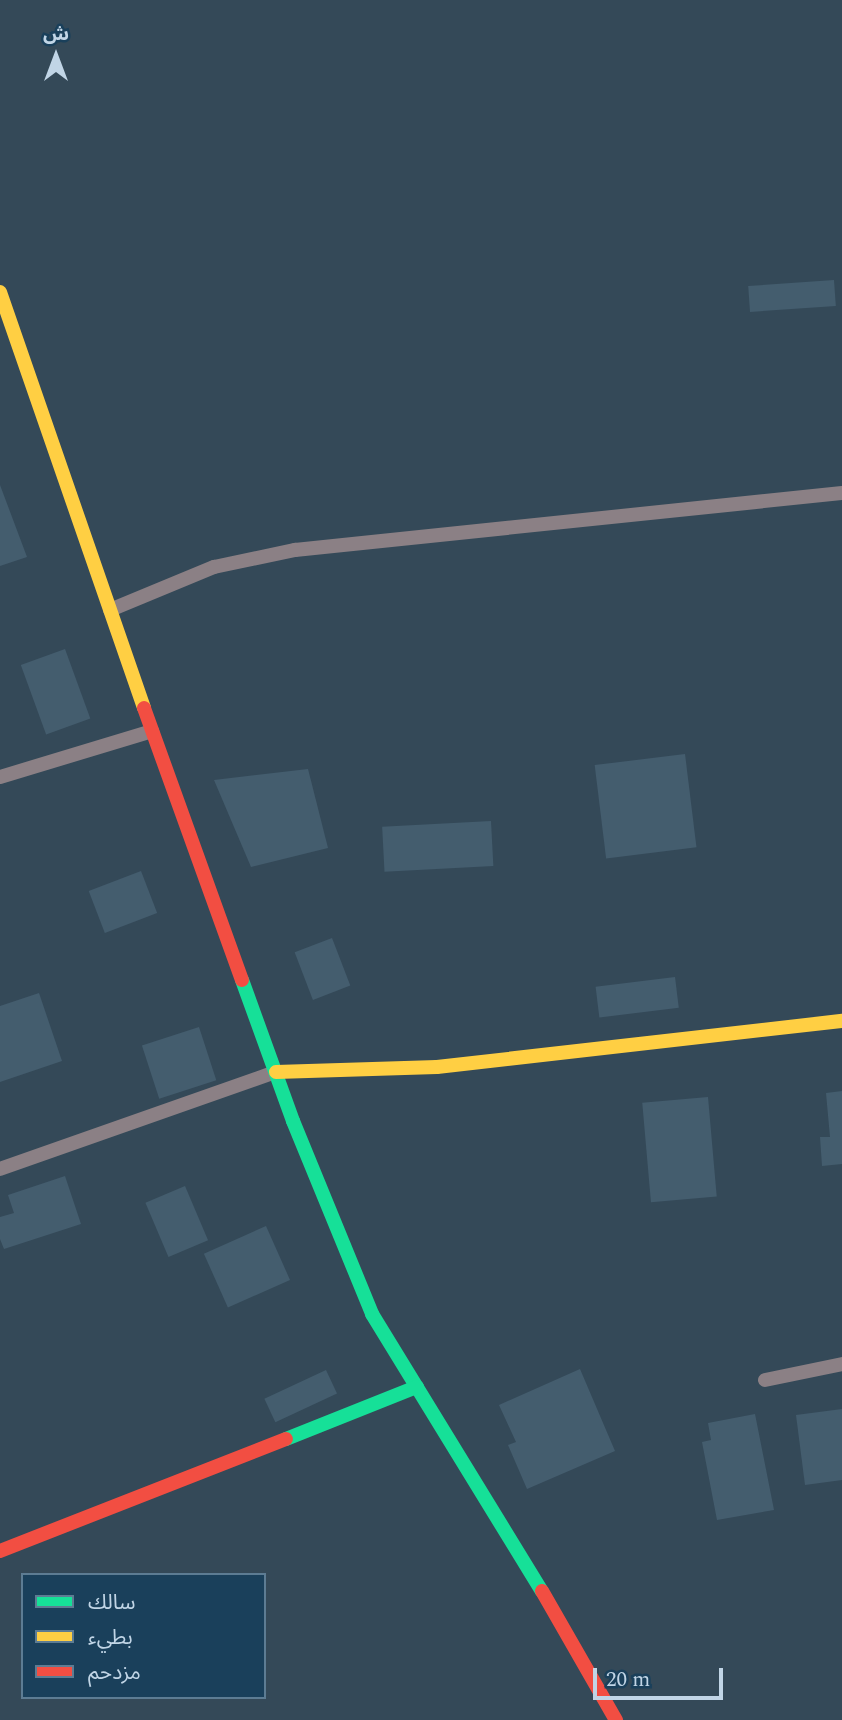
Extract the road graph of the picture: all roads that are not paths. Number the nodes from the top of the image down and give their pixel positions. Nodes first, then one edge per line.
1 (0, 292) edge
2 (842, 493) edge
3 (110, 610) junction
4 (152, 731) junction
5 (0, 778) edge
6 (842, 1021) edge
7 (275, 1072) junction
8 (0, 1169) edge
9 (842, 1364) edge
10 (765, 1380) dead end
11 (417, 1387) junction
12 (0, 1551) edge
13 (615, 1720) edge

1 - 3 street
2 - 3 lane
3 - 4 street
4 - 5 lane
4 - 7 street
6 - 7 street
7 - 8 lane
7 - 11 street
9 - 10 lane
11 - 12 street
11 - 13 street

